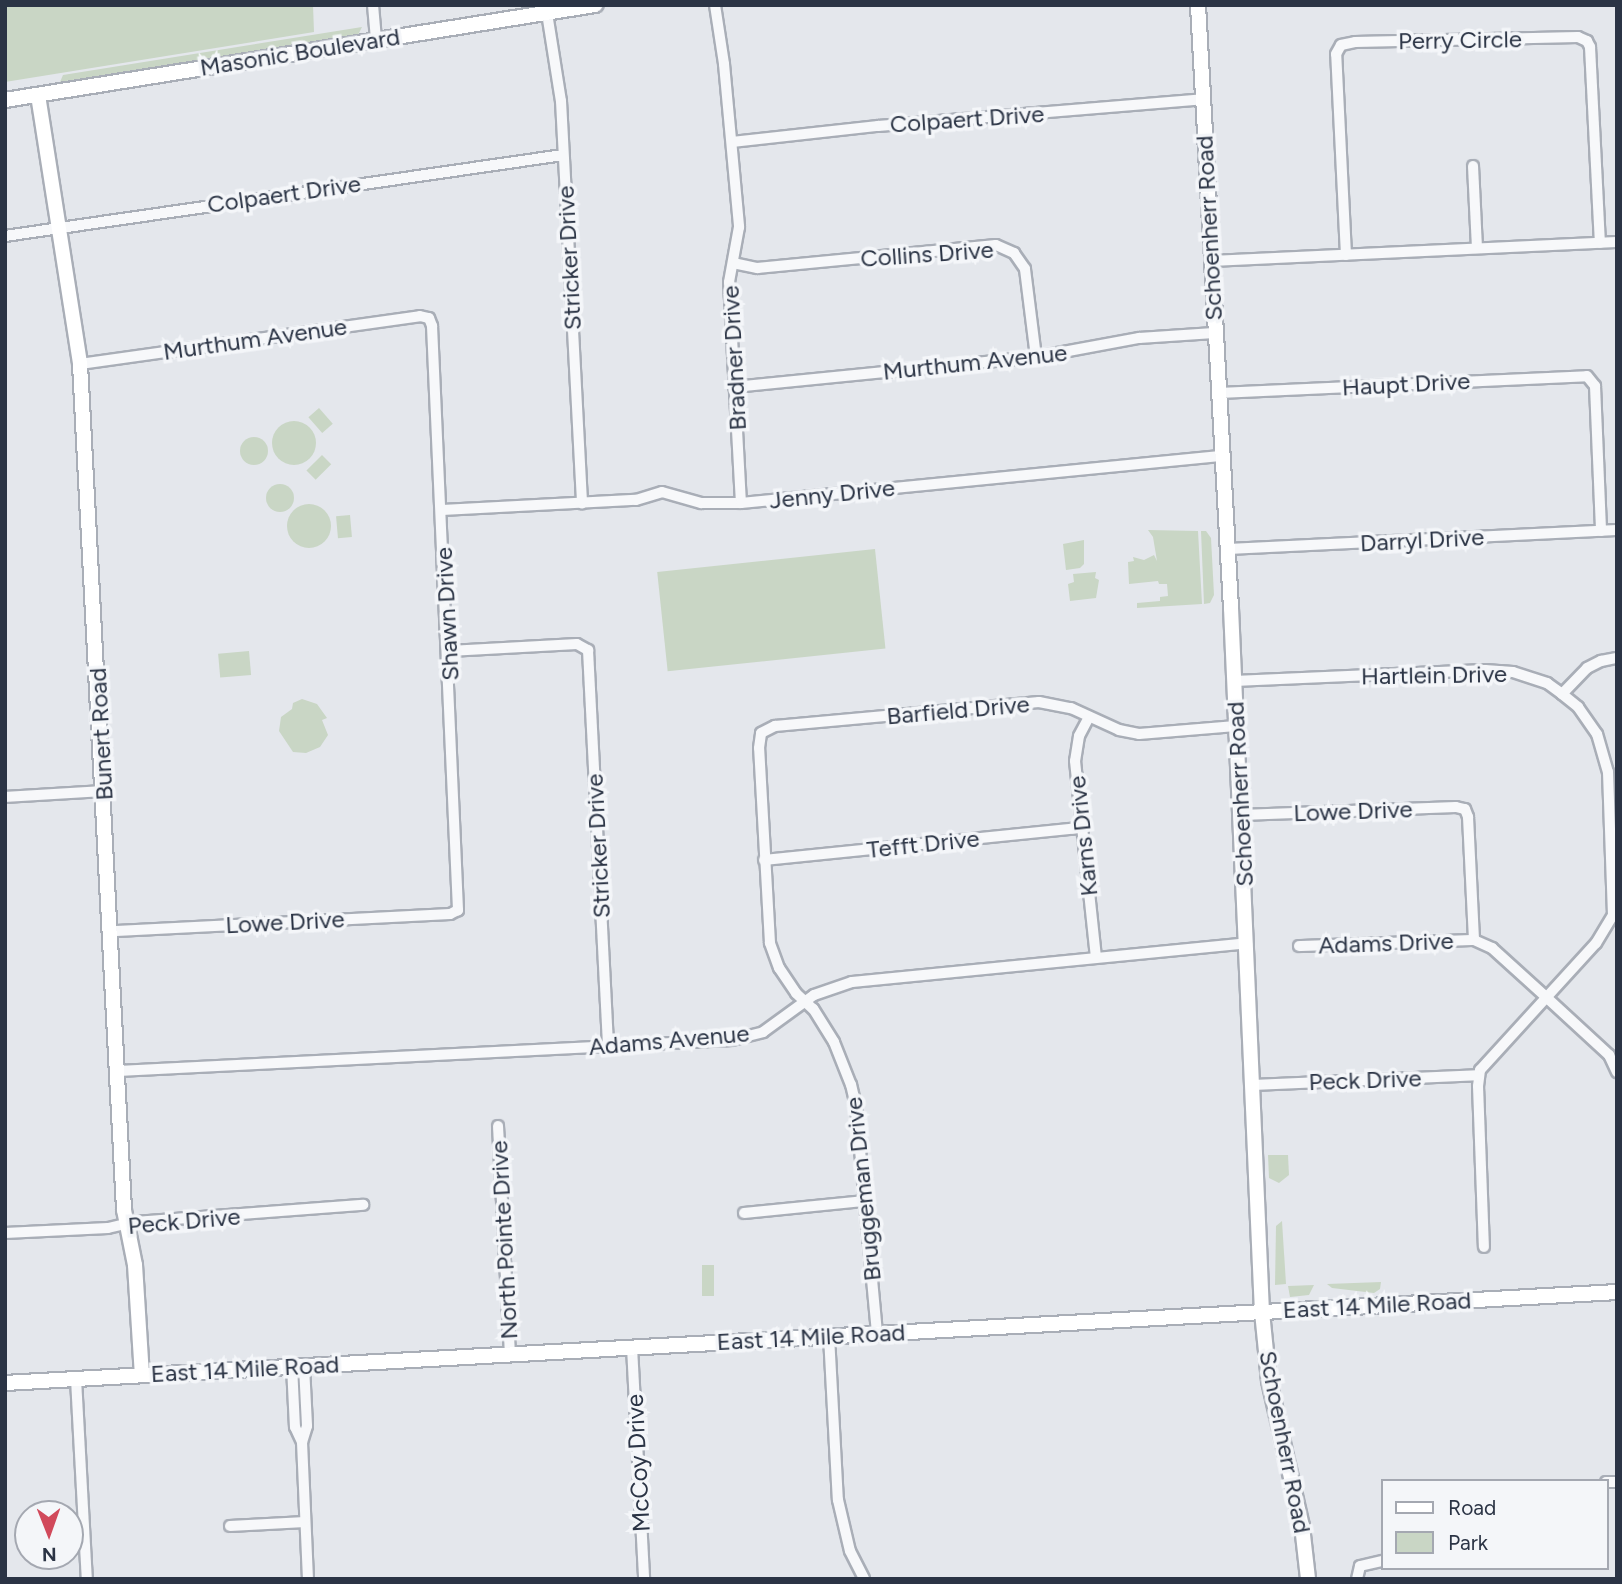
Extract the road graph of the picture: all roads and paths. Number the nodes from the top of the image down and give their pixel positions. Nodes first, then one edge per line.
1 (373, 5) edge
2 (595, 5) edge
3 (715, 5) edge
4 (1198, 5) edge
5 (547, 13) junction
6 (376, 39) junction
7 (38, 95) junction
8 (1203, 99) junction
9 (5, 100) edge
10 (732, 142) junction
11 (563, 155) junction
12 (1473, 166) dead end
13 (60, 227) junction
14 (5, 236) edge
15 (1617, 242) edge
16 (1600, 243) junction
17 (1477, 248) junction
18 (1346, 255) junction
19 (1211, 261) junction
20 (733, 263) junction
21 (429, 318) joint
22 (1214, 333) junction
23 (1036, 357) junction
24 (80, 364) junction
25 (734, 387) junction
26 (1219, 393) junction
27 (1223, 456) junction
28 (582, 503) junction
29 (741, 503) junction
30 (442, 510) junction
31 (1617, 530) edge
32 (1601, 531) junction
33 (1228, 549) junction
34 (449, 651) junction
35 (1617, 658) edge
36 (1234, 681) junction
37 (1562, 694) junction
38 (1089, 718) junction
39 (1236, 726) junction
40 (761, 733) joint
41 (103, 791) junction
42 (5, 797) edge
43 (1241, 815) junction
44 (1081, 828) junction
45 (764, 860) junction
46 (458, 910) joint
47 (111, 932) junction
48 (1474, 940) junction
49 (1247, 943) junction
50 (1299, 946) dead end
51 (1096, 957) junction
52 (1546, 998) junction
53 (806, 1001) junction
54 (608, 1047) junction
55 (118, 1071) junction
56 (1617, 1072) edge
57 (1478, 1075) junction
58 (1252, 1085) junction
59 (498, 1126) dead end
60 (866, 1201) junction
61 (363, 1205) dead end
62 (744, 1213) dead end
63 (126, 1224) junction
64 (5, 1233) edge
65 (1484, 1247) dead end
66 (1617, 1292) edge
67 (1262, 1312) junction
68 (877, 1333) junction
69 (829, 1336) junction
70 (632, 1347) junction
71 (510, 1354) junction
72 (298, 1366) junction
73 (142, 1375) junction
74 (76, 1379) junction
75 (5, 1383) edge
76 (306, 1522) junction
77 (229, 1526) dead end
78 (1380, 1561) edge
79 (87, 1579) edge
80 (308, 1579) edge
81 (644, 1579) edge
82 (864, 1579) edge
83 (1308, 1579) edge
84 (1357, 1579) edge

1 - 6 street
2 - 5 main road, Masonic Boulevard
3 - 10 street, Bradner Drive
4 - 8 main road, Schoenherr Road
5 - 6 main road, Masonic Boulevard
5 - 11 street, Stricker Drive
6 - 7 main road, Masonic Boulevard
7 - 9 main road, Masonic Boulevard
7 - 13 main road, Bunert Road
8 - 10 street, Colpaert Drive
8 - 19 main road, Schoenherr Road
10 - 20 street, Bradner Drive
11 - 13 street, Colpaert Drive
11 - 28 street, Stricker Drive
12 - 17 street
13 - 14 street, Colpaert Drive
13 - 24 main road, Bunert Road
15 - 16 street
16 - 17 street
16 - 18 street, Perry Circle
17 - 18 street
18 - 19 street
19 - 22 main road, Schoenherr Road
20 - 23 street, Collins Drive
20 - 25 street, Bradner Drive
21 - 24 street, Murthum Avenue
21 - 30 street, Shawn Drive
22 - 23 street, Murthum Avenue
22 - 26 main road, Schoenherr Road
23 - 25 street, Murthum Avenue
24 - 41 main road, Bunert Road
25 - 29 street, Bradner Drive
26 - 27 main road, Schoenherr Road
26 - 32 street, Haupt Drive
27 - 29 street, Jenny Drive
27 - 33 main road, Schoenherr Road
28 - 29 street, Jenny Drive
28 - 30 street, Jenny Drive
30 - 34 street, Shawn Drive
31 - 32 street, Darryl Drive
32 - 33 street, Darryl Drive
33 - 36 main road, Schoenherr Road
34 - 46 street, Shawn Drive
34 - 54 street, Stricker Drive
35 - 37 street
36 - 37 street, Hartlein Drive
36 - 39 main road, Schoenherr Road
37 - 52 street, Hartlein Drive
38 - 39 street, Barfield Drive
38 - 40 street, Barfield Drive
38 - 44 street, Karns Drive
39 - 43 main road, Schoenherr Road
40 - 45 street, Bruggeman Drive
41 - 42 street
41 - 47 main road, Bunert Road
43 - 48 street, Lowe Drive
43 - 49 main road, Schoenherr Road
44 - 45 street, Tefft Drive
44 - 51 street, Karns Drive
45 - 53 street, Bruggeman Drive
46 - 47 street, Lowe Drive
47 - 55 main road, Bunert Road
48 - 50 street, Adams Drive
48 - 52 street
49 - 51 street, Adams Avenue
49 - 58 main road, Schoenherr Road
51 - 53 street, Adams Avenue
52 - 56 street
52 - 57 street, Hartlein Drive
53 - 54 street, Adams Avenue
53 - 60 street, Bruggeman Drive
54 - 55 street, Adams Avenue
55 - 63 main road, Bunert Road
57 - 58 street, Peck Drive
57 - 65 street
58 - 67 main road, Schoenherr Road
59 - 71 street, North Pointe Drive
60 - 62 street
60 - 68 street, Bruggeman Drive
61 - 63 street, Peck Drive
63 - 64 street, Peck Drive
63 - 73 main road, Bunert Road
66 - 67 main road, East 14 Mile Road
67 - 68 main road, East 14 Mile Road
67 - 83 main road, Schoenherr Road
68 - 69 main road, East 14 Mile Road
69 - 70 main road, East 14 Mile Road
69 - 82 street
70 - 71 main road, East 14 Mile Road
70 - 81 street, McCoy Drive
71 - 72 main road, East 14 Mile Road
72 - 73 main road, East 14 Mile Road
72 - 76 street
73 - 74 main road, East 14 Mile Road
74 - 75 main road, East 14 Mile Road
74 - 79 street
76 - 77 street
76 - 80 street
78 - 84 street

